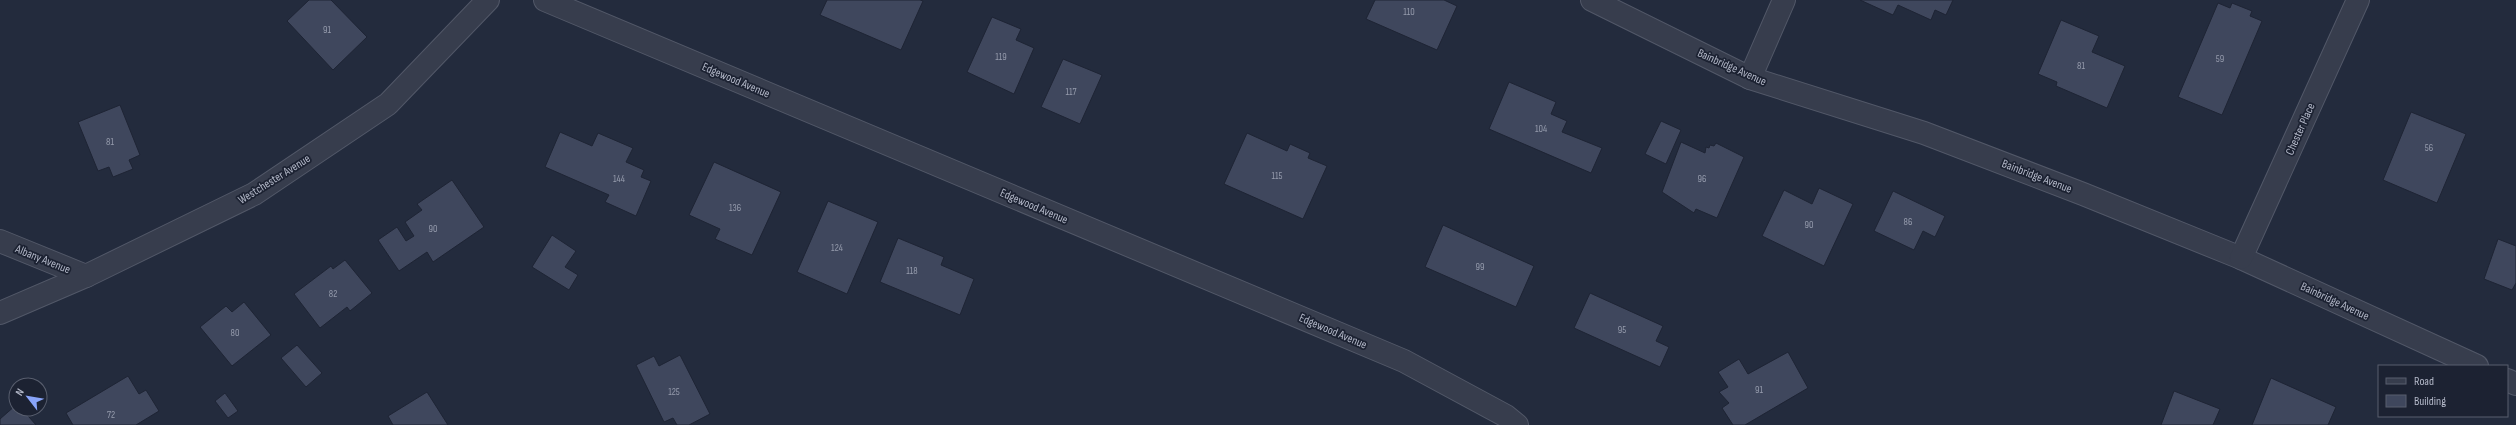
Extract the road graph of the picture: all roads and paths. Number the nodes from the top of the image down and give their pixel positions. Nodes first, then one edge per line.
1 (488, 0) edge
2 (545, 0) edge
3 (1592, 0) edge
4 (1784, 0) edge
5 (2358, 0) edge
6 (1750, 78) junction
7 (0, 241) edge
8 (2241, 258) junction
9 (86, 276) junction
10 (0, 313) edge
11 (2474, 365) edge
12 (1516, 425) edge

1 - 9 street, Westchester Avenue
2 - 12 street, Edgewood Avenue
3 - 6 street, Bainbridge Avenue
4 - 6 street
5 - 8 street, Chester Place
6 - 8 street, Bainbridge Avenue
7 - 9 street, Albany Avenue
8 - 11 street, Bainbridge Avenue
9 - 10 street, Westchester Avenue

